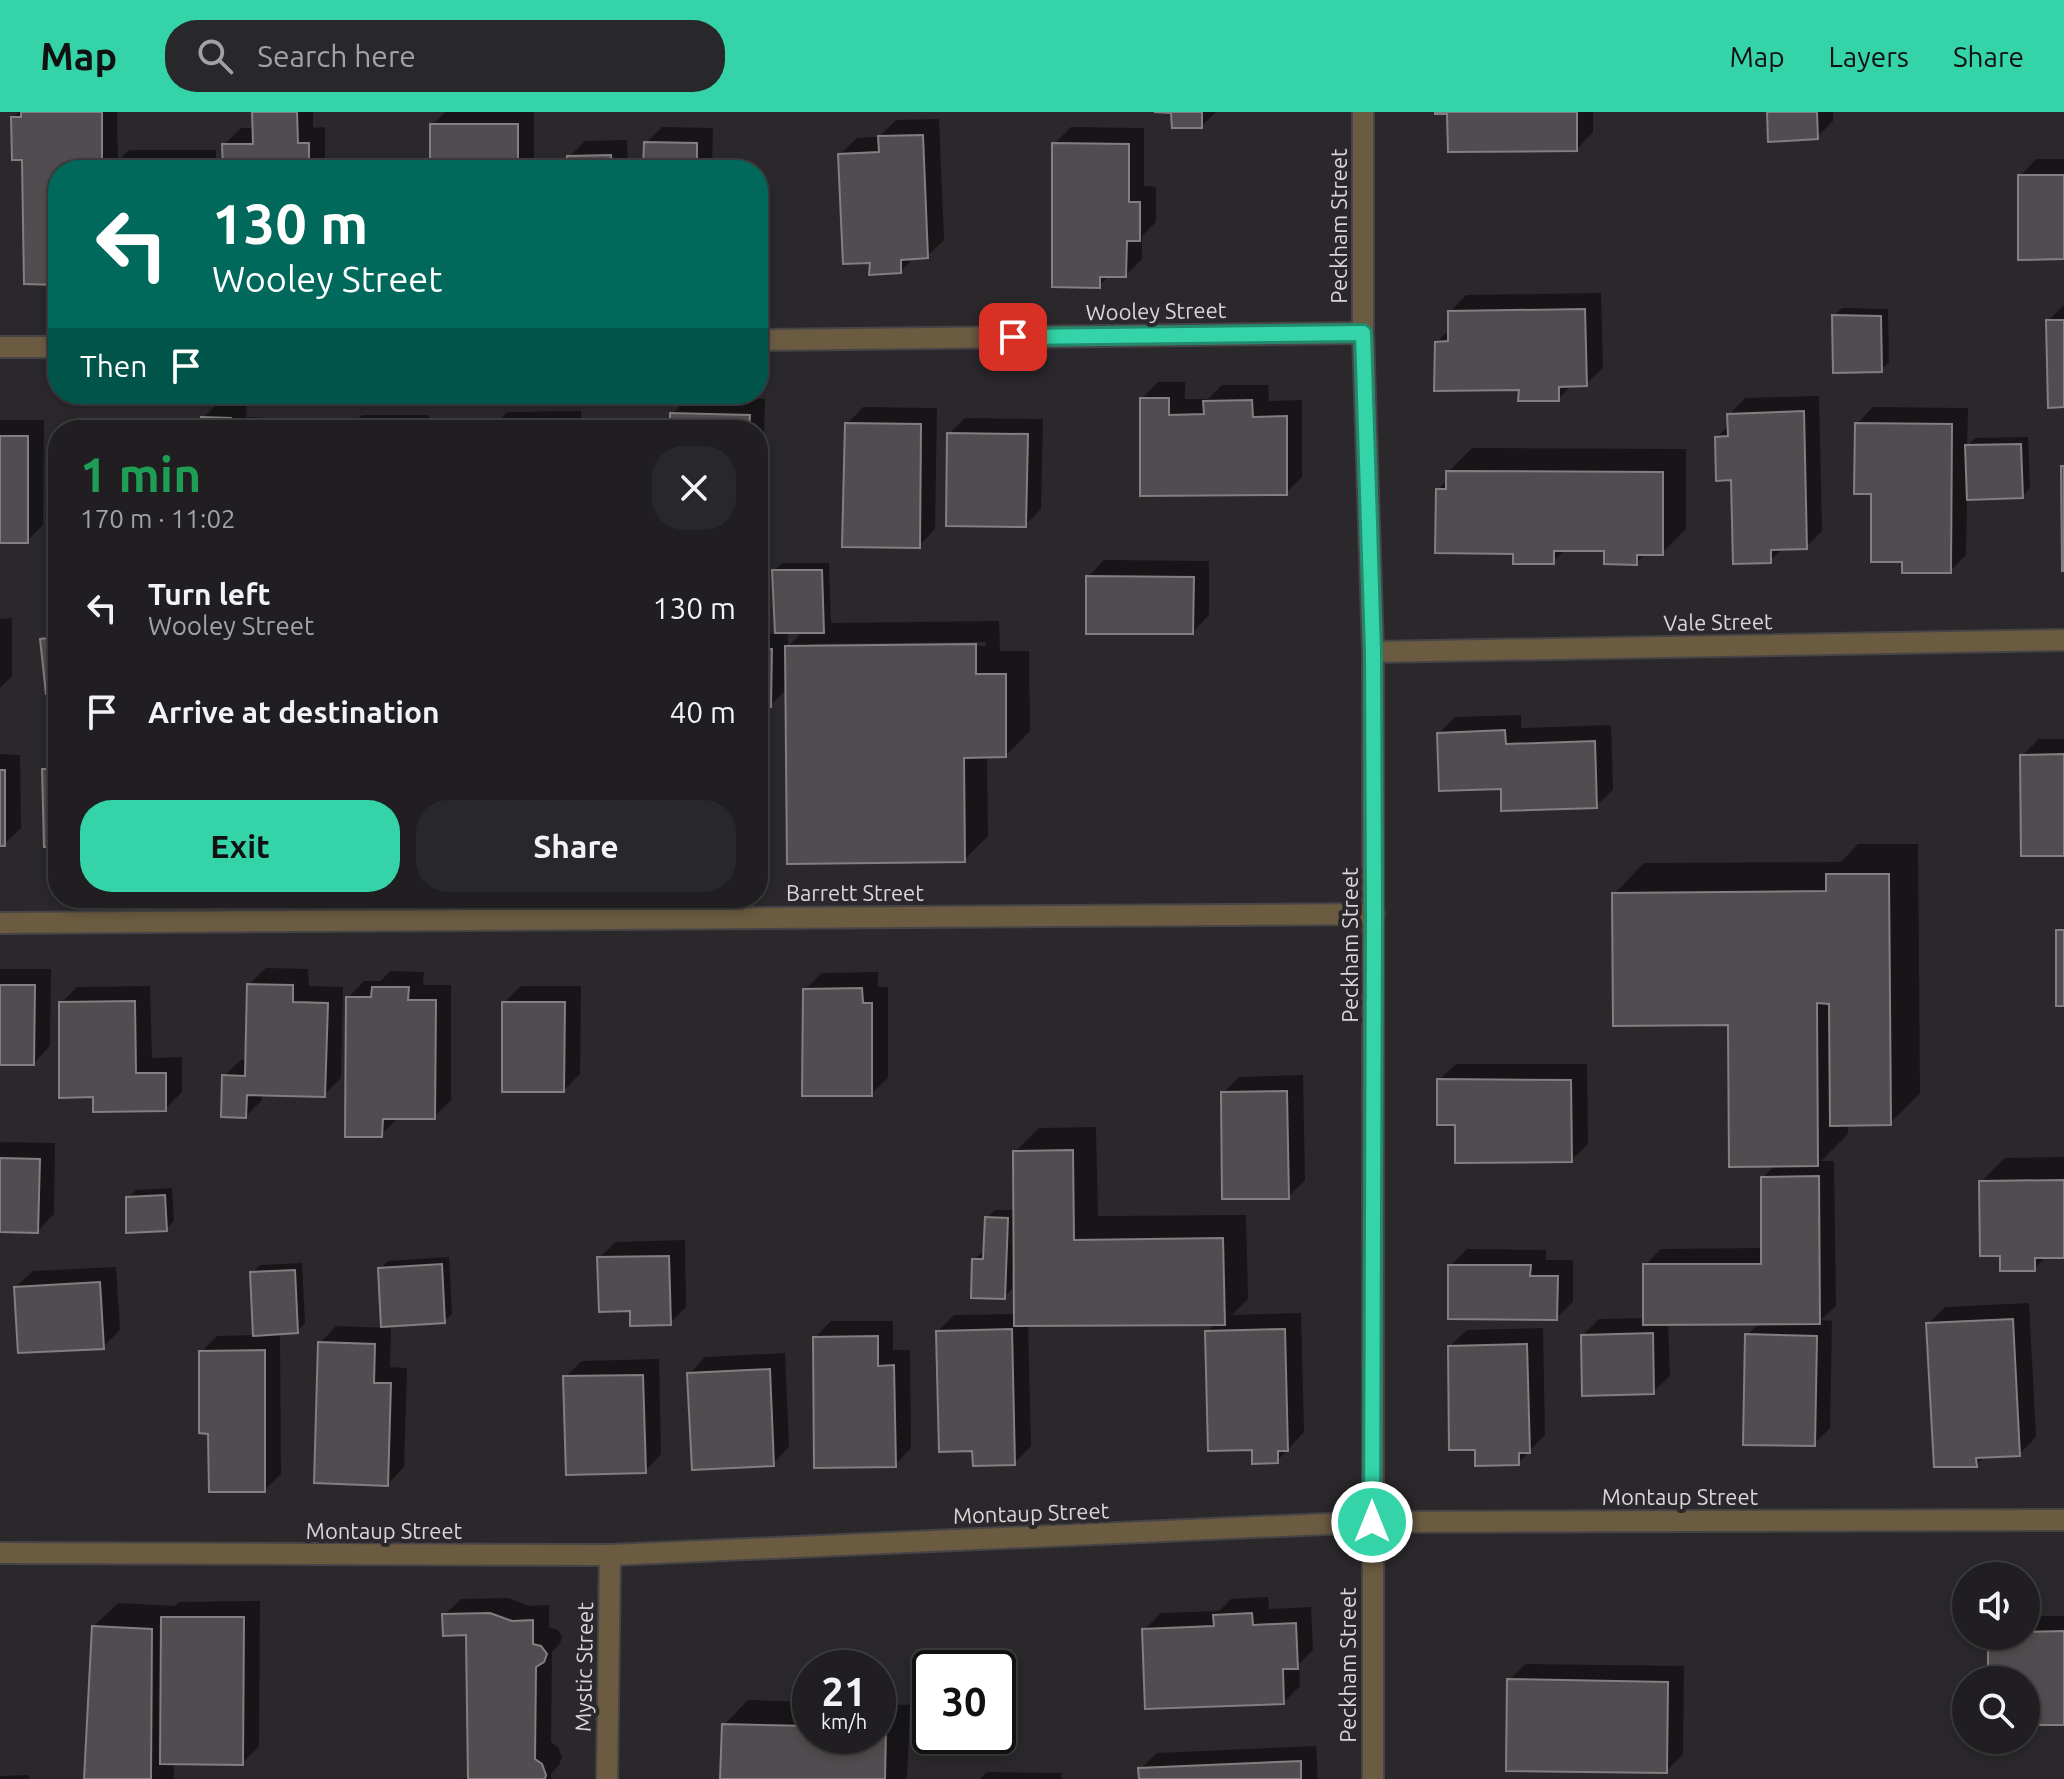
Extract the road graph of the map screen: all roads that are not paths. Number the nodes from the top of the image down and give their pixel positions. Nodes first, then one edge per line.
1 (1363, 112) edge
2 (1363, 333) junction
3 (768, 340) edge
4 (0, 347) edge
5 (48, 347) edge
6 (2064, 640) edge
7 (1373, 652) junction
8 (1374, 914) junction
9 (0, 923) edge
10 (2064, 1520) edge
11 (1372, 1522) junction
12 (0, 1553) edge
13 (610, 1555) junction
14 (607, 1779) edge
15 (1373, 1779) edge

1 - 2 street, Peckham Street
2 - 3 street, Wooley Street
2 - 7 street, Peckham Street
4 - 5 street
6 - 7 street, Vale Street
7 - 8 street, Peckham Street
8 - 9 street, Barrett Street
8 - 11 street, Peckham Street
10 - 11 street, Montaup Street
11 - 13 street, Montaup Street
11 - 15 street, Peckham Street
12 - 13 street, Montaup Street
13 - 14 street, Mystic Street

